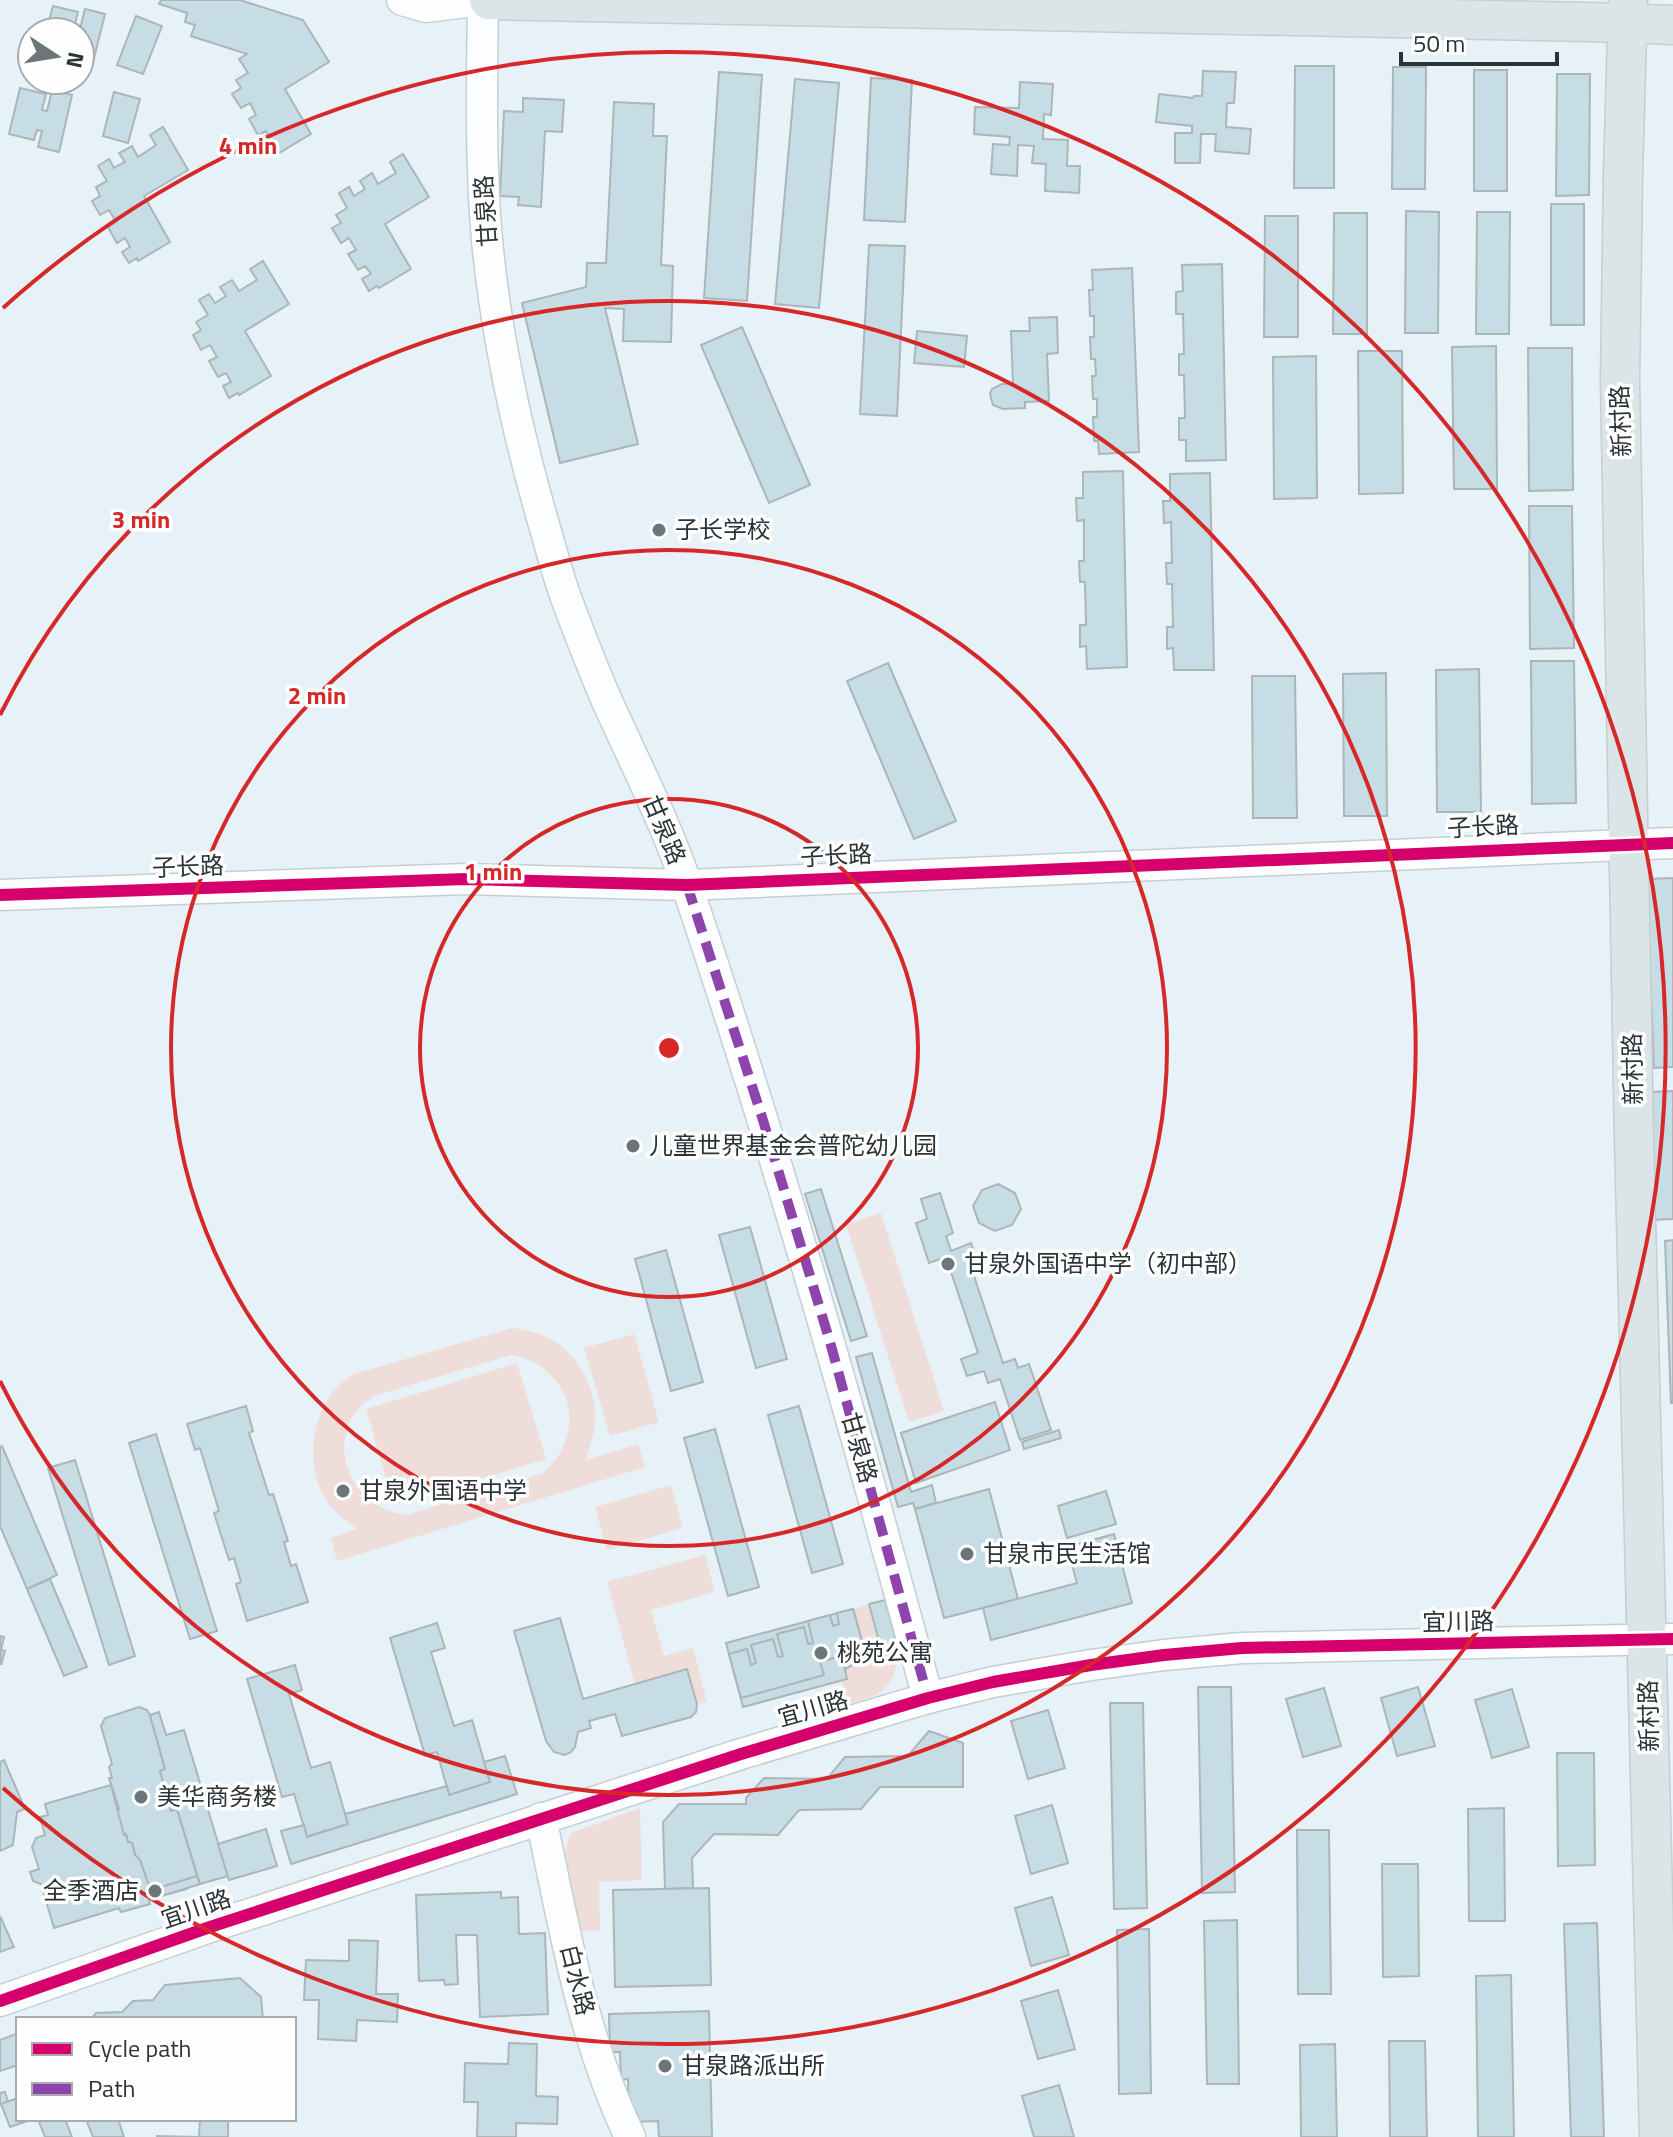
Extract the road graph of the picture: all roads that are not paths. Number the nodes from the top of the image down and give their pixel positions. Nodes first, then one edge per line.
1 (402, 0) edge
2 (484, 0) edge
3 (1516, 0) edge
4 (1673, 5) edge
5 (1628, 9) edge
6 (1673, 25) edge
7 (1673, 843) edge
8 (1628, 844) junction
9 (687, 885) junction
10 (0, 895) edge
11 (1660, 1640) edge
12 (928, 1698) junction
13 (541, 1818) junction
14 (0, 2001) edge
15 (630, 2137) edge
16 (1659, 2137) edge

1 - 2 street
2 - 5 main road
2 - 9 street, 甘泉路
3 - 5 main road
4 - 5 main road
5 - 6 main road
5 - 8 main road, 新村路
7 - 8 street, 子长路
8 - 9 street, 子长路
8 - 11 main road, 新村路
9 - 10 street, 子长路
9 - 12 street, 甘泉路
11 - 12 street, 宜川路
11 - 16 main road, 新村路
12 - 13 street, 宜川路
13 - 14 street, 宜川路
13 - 15 street, 白水路

